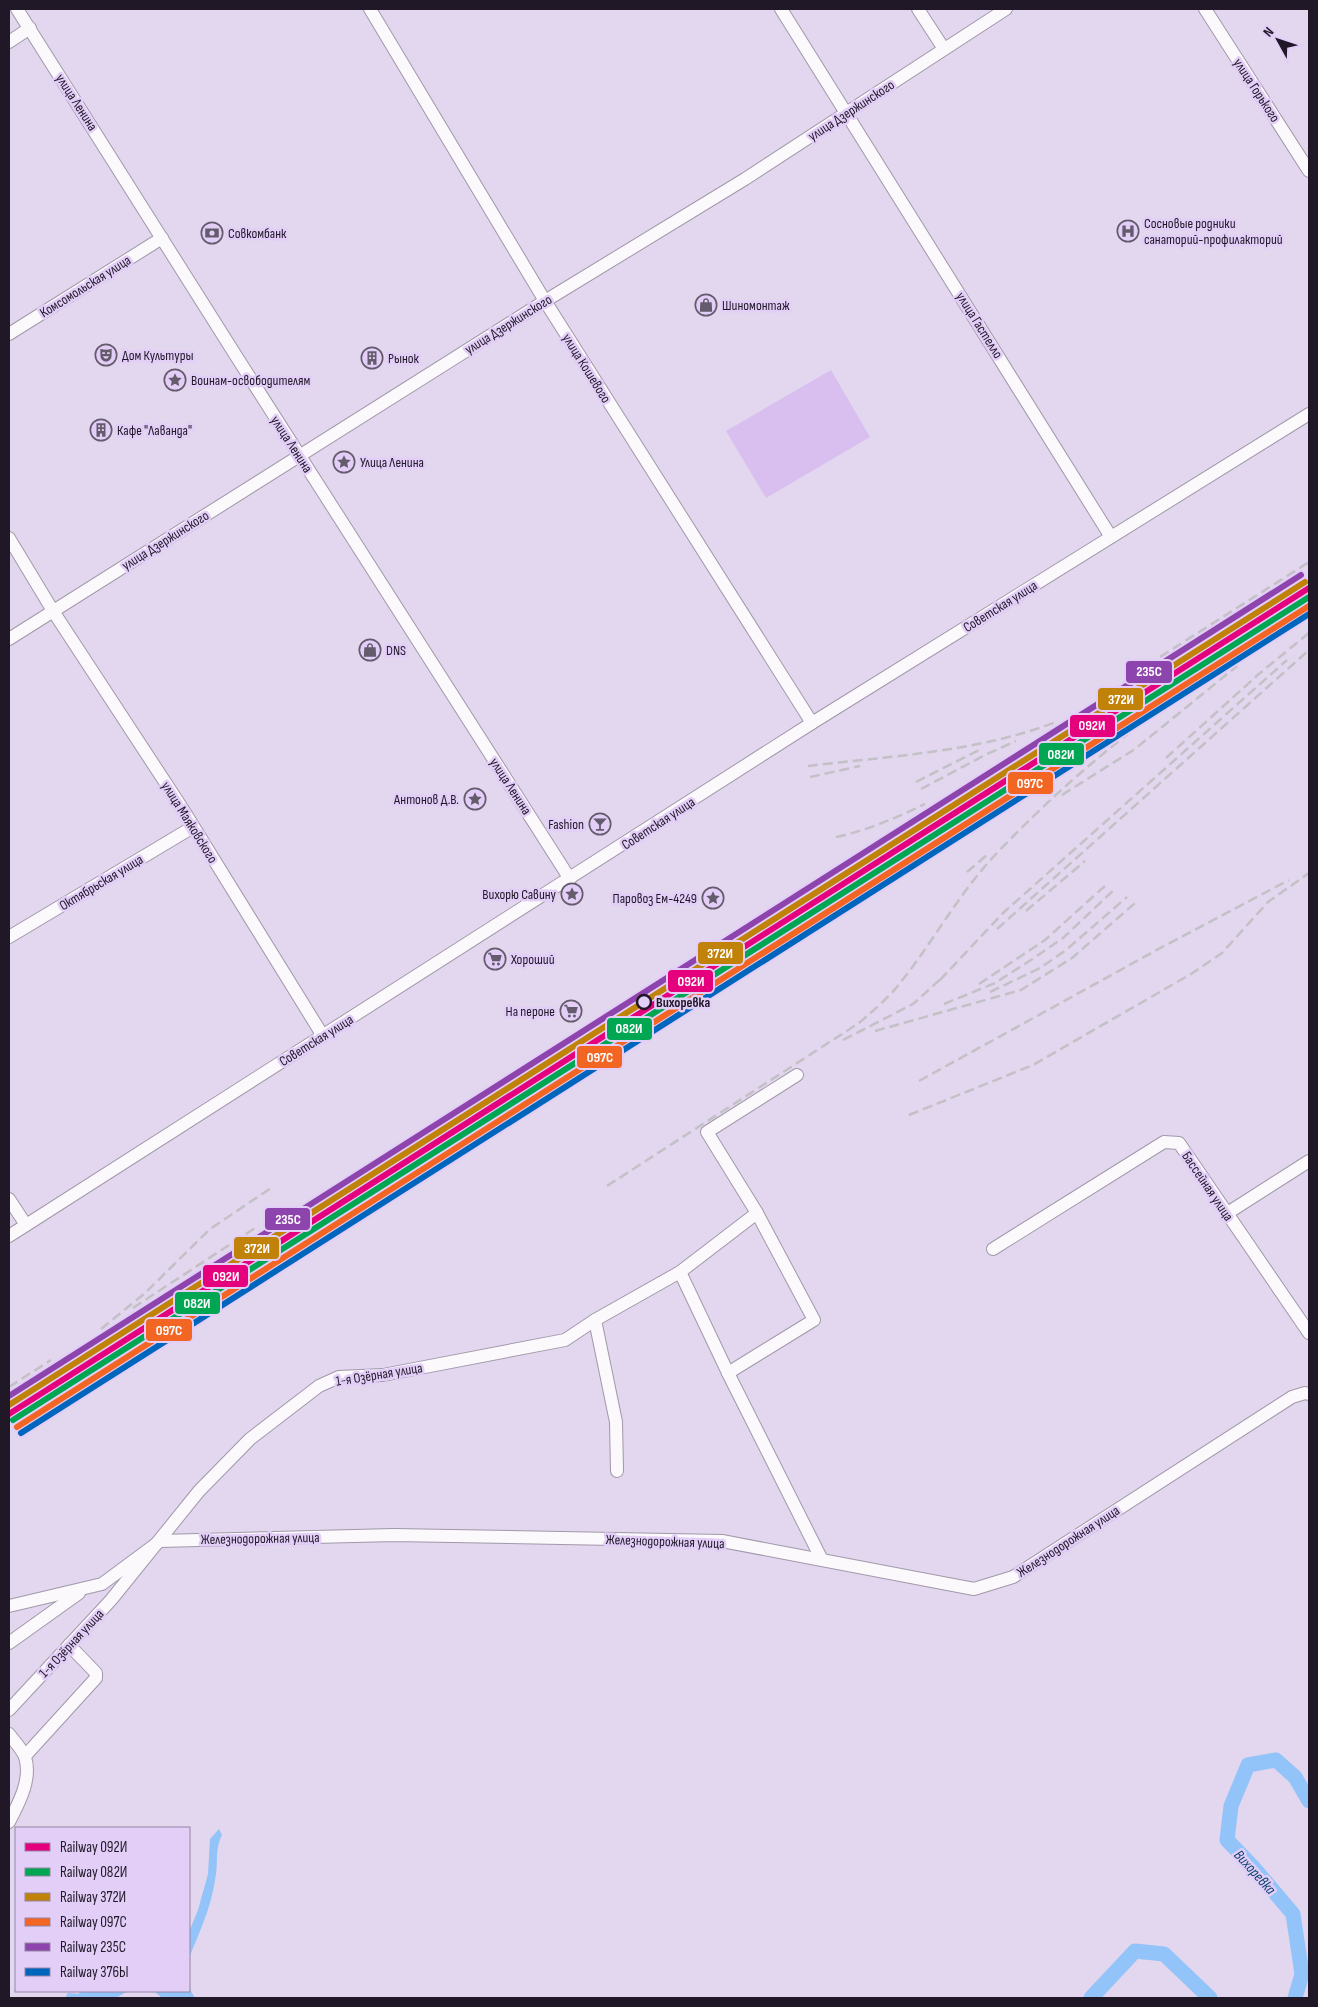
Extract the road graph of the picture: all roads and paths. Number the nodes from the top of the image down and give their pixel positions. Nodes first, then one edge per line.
1 (17, 9) edge
2 (370, 9) edge
3 (780, 9) edge
4 (918, 9) edge
5 (1006, 9) edge
6 (1205, 9) edge
7 (30, 28) junction
8 (9, 42) edge
9 (944, 49) junction
10 (846, 114) junction
11 (1309, 171) edge
12 (162, 238) junction
13 (545, 301) junction
14 (9, 334) edge
15 (1309, 414) edge
16 (299, 456) junction
17 (1112, 537) junction
18 (9, 538) edge
19 (54, 611) junction
20 (9, 639) edge
21 (812, 723) junction
22 (193, 827) junction
23 (570, 879) junction
24 (9, 938) edge
25 (323, 1036) junction
26 (797, 1075) dead end
27 (1309, 1161) edge
28 (9, 1199) edge
29 (758, 1212) junction
30 (1226, 1214) junction
31 (26, 1225) junction
32 (9, 1236) edge
33 (993, 1249) dead end
34 (680, 1272) junction
35 (595, 1320) junction
36 (1309, 1333) edge
37 (728, 1373) junction
38 (1309, 1394) edge
39 (617, 1471) dead end
40 (160, 1541) junction
41 (822, 1560) junction
42 (85, 1589) junction
43 (9, 1606) edge
44 (9, 1643) edge
45 (69, 1645) junction
46 (14, 1695) edge
47 (9, 1710) edge
48 (9, 1734) edge
49 (25, 1756) junction
50 (9, 1822) edge

1 - 7 street, улица Ленина
2 - 13 street, улица Кошевого
3 - 10 street, улица Гастелло
4 - 9 street
5 - 9 street, улица Дзержинского
6 - 11 street, улица Горького
7 - 8 street
7 - 12 street, улица Ленина
9 - 10 street, улица Дзержинского
10 - 13 street, улица Дзержинского
10 - 17 street, улица Гастелло
12 - 14 street, Комсомольская улица
12 - 16 street, улица Ленина
13 - 16 street, улица Дзержинского
13 - 21 street, улица Кошевого
15 - 17 street, Советская улица
16 - 19 street, улица Дзержинского
16 - 23 street, улица Ленина
17 - 21 street, Советская улица
18 - 19 street
19 - 20 street, улица Дзержинского
19 - 22 street, улица Маяковского
21 - 23 street, Советская улица
22 - 24 street, Октябрьская улица
22 - 25 street, улица Маяковского
23 - 25 street, Советская улица
25 - 31 street, Советская улица
26 - 29 street
27 - 30 street
28 - 31 street
29 - 34 street, 1-я Озёрная улица
29 - 37 street
30 - 33 street, Бассейная улица
30 - 36 street, Бассейная улица
31 - 32 street, Советская улица
34 - 35 street, 1-я Озёрная улица
34 - 37 street
35 - 39 street
35 - 40 street, 1-я Озёрная улица
37 - 41 street
38 - 41 street, Железнодорожная улица
40 - 41 street, Железнодорожная улица
40 - 42 street
40 - 45 street, 1-я Озёрная улица
42 - 43 street
42 - 44 street
45 - 46 street, 1-я Озёрная улица
45 - 49 street
46 - 47 street, 1-я Озёрная улица
48 - 49 street
49 - 50 street

